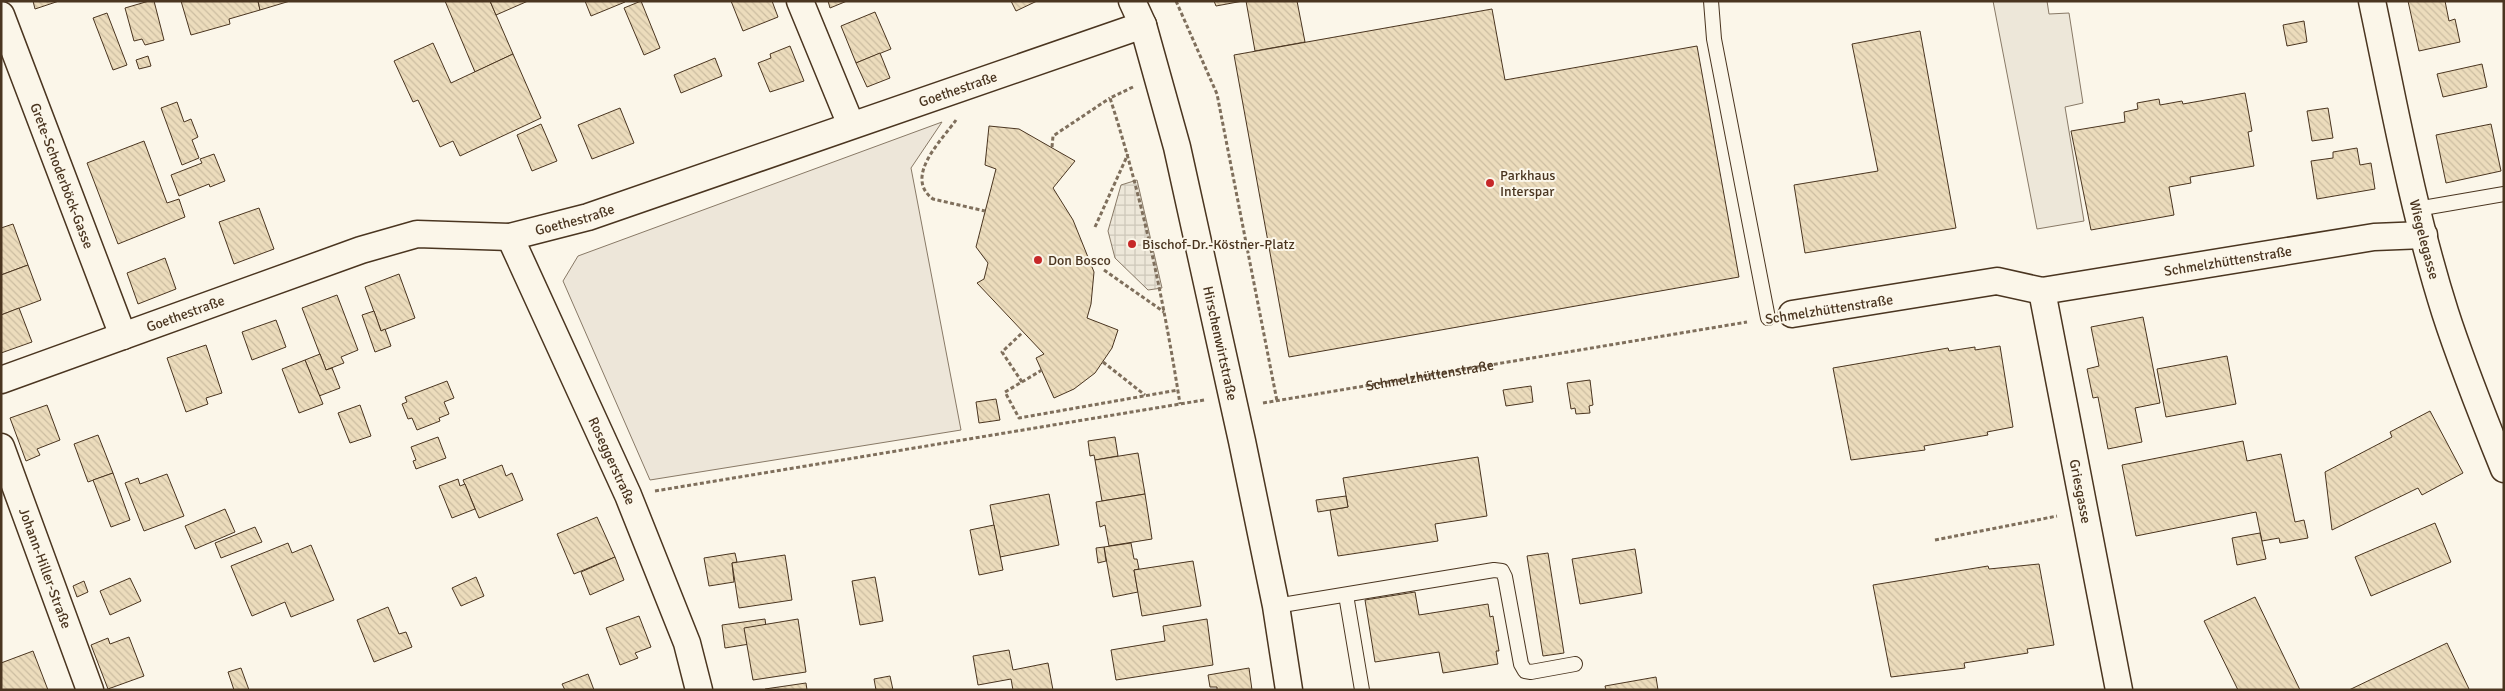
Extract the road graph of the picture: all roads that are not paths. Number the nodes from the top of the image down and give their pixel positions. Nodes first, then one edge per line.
1 (800, 1) edge
2 (1132, 1) edge
3 (1711, 1) edge
4 (2372, 1) edge
5 (1, 16) edge
6 (1143, 26) junction
7 (851, 125) junction
8 (2504, 194) edge
9 (2417, 209) junction
10 (2424, 235) junction
11 (510, 237) junction
12 (2042, 292) junction
13 (1780, 316) joint
14 (123, 336) junction
15 (1, 380) edge
16 (1, 447) edge
17 (2504, 468) edge
18 (1346, 595) junction
19 (1276, 606) junction
20 (1575, 664) dead end
21 (90, 690) edge
22 (699, 690) edge
23 (1290, 690) edge
24 (1362, 690) edge
25 (2119, 690) edge

1 - 7 street
2 - 6 street, Hirschenwirtstraße
3 - 13 lane
4 - 9 street, Wiegelegasse
5 - 14 street, Grete-Schoderböck-Gasse
6 - 7 street, Goethestraße
6 - 19 street, Hirschenwirtstraße
7 - 11 street, Goethestraße
8 - 9 lane
9 - 10 street, Wiegelegasse
10 - 12 street, Schmelzhüttenstraße
10 - 17 street, Wiegelegasse
11 - 14 street, Goethestraße
11 - 22 street, Roseggerstraße
12 - 13 street, Schmelzhüttenstraße
12 - 25 street, Griesgasse
14 - 15 street, Goethestraße
16 - 21 street, Johann-Hiller-Straße
18 - 19 lane
18 - 20 lane
18 - 24 lane
19 - 23 street, Hirschenwirtstraße

